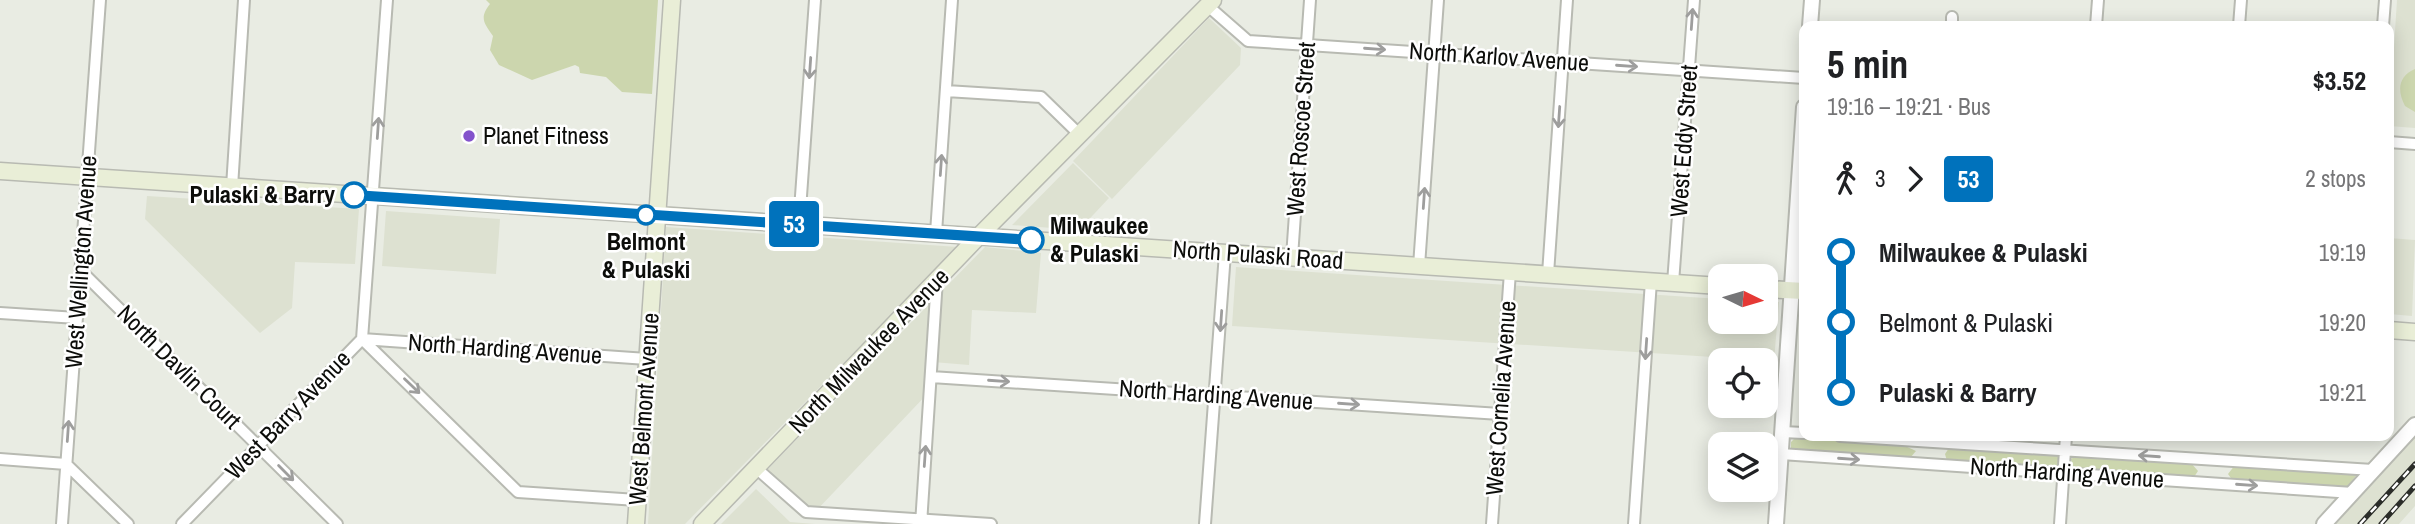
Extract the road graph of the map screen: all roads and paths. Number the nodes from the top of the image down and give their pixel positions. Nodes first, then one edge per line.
1 (100, 0) edge
2 (244, 0) edge
3 (387, 0) edge
4 (672, 0) edge
5 (815, 0) edge
6 (952, 0) edge
7 (1310, 0) edge
8 (1438, 0) edge
9 (1567, 0) edge
10 (1694, 0) edge
11 (1812, 0) edge
12 (2098, 0) edge
13 (2241, 0) edge
14 (2385, 0) edge
15 (1211, 3) edge
16 (1810, 21) edge
17 (2096, 21) edge
18 (2239, 21) edge
19 (2383, 21) edge
20 (1307, 45) junction
21 (1434, 53) junction
22 (1563, 61) junction
23 (1689, 70) junction
24 (1799, 78) edge
25 (946, 91) junction
26 (1079, 134) junction
27 (2394, 142) edge
28 (2415, 144) edge
29 (0, 171) edge
30 (87, 177) junction
31 (232, 187) junction
32 (373, 196) junction
33 (657, 215) junction
34 (799, 224) junction
35 (936, 233) junction
36 (978, 237) junction
37 (1225, 253) junction
38 (1292, 257) junction
39 (1799, 260) edge
40 (1419, 266) junction
41 (80, 270) junction
42 (1510, 272) junction
43 (1548, 274) junction
44 (937, 279) junction
45 (1651, 281) junction
46 (1674, 283) junction
47 (1708, 285) edge
48 (1778, 290) edge
49 (1798, 291) edge
50 (0, 313) edge
51 (77, 318) junction
52 (2394, 330) edge
53 (2415, 332) edge
54 (362, 339) junction
55 (647, 359) junction
56 (931, 377) junction
57 (1215, 395) junction
58 (1500, 414) junction
59 (2415, 425) edge
60 (1782, 432) junction
61 (1799, 433) edge
62 (1920, 441) joint
63 (2066, 441) edge
64 (1940, 442) junction
65 (258, 446) junction
66 (2065, 451) junction
67 (1781, 454) junction
68 (0, 459) edge
69 (2201, 459) junction
70 (2224, 461) junction
71 (1918, 463) junction
72 (66, 464) junction
73 (1938, 465) junction
74 (756, 468) junction
75 (2373, 470) junction
76 (2063, 473) junction
77 (2200, 482) junction
78 (2223, 484) junction
79 (2353, 492) junction
80 (637, 500) junction
81 (921, 522) edge
82 (62, 524) edge
83 (128, 524) edge
84 (182, 524) edge
85 (337, 524) edge
86 (636, 524) edge
87 (702, 524) edge
88 (991, 524) edge
89 (1205, 524) edge
90 (1492, 524) edge
91 (1633, 524) edge
92 (1776, 524) edge
93 (2060, 524) edge
94 (2324, 524) edge

1 - 30 street, West Wellington Avenue
2 - 31 street
32 -> 3 street, West Barry Avenue
4 - 33 main road, West Belmont Avenue
5 -> 34 street
6 - 25 street
7 - 20 street, West Roscoe Street
8 - 21 street
9 - 22 street
23 -> 10 street, West Eddy Street
11 - 16 street
12 - 17 street
13 - 18 street
14 - 19 street
15 - 20 street, North Karlov Avenue
15 - 26 main road, North Milwaukee Avenue
20 -> 21 street, North Karlov Avenue
20 - 38 street, West Roscoe Street
21 - 22 street, North Karlov Avenue
40 -> 21 street
22 -> 23 street, North Karlov Avenue
22 -> 43 street
23 - 24 street, North Karlov Avenue
23 - 46 street, West Eddy Street
25 - 26 street
35 -> 25 street
26 - 36 main road, North Milwaukee Avenue
27 - 28 street
29 - 30 main road, North Pulaski Road
30 - 31 main road, North Pulaski Road
30 - 41 street, West Wellington Avenue
31 - 32 main road, North Pulaski Road
32 - 33 main road, North Pulaski Road
32 - 54 street, West Barry Avenue
33 - 34 main road, North Pulaski Road
33 - 55 main road, West Belmont Avenue
34 - 35 main road, North Pulaski Road
35 - 36 main road, North Pulaski Road
36 - 37 main road, North Pulaski Road
36 - 44 main road, North Milwaukee Avenue
37 - 38 main road, North Pulaski Road
37 -> 57 street
38 - 40 main road, North Pulaski Road
39 - 49 street
40 - 42 main road, North Pulaski Road
41 - 51 street, West Wellington Avenue
41 - 65 street, North Davlin Court
42 - 43 main road, North Pulaski Road
42 - 58 street, West Cornelia Avenue
43 - 45 main road, North Pulaski Road
44 - 56 street
44 - 74 main road, North Milwaukee Avenue
45 - 46 main road, North Pulaski Road
45 -> 91 street
46 - 47 main road, North Pulaski Road
48 - 49 main road
49 - 60 street
50 - 51 street
72 -> 51 street, West Wellington Avenue
52 - 53 main road
54 - 55 street, North Harding Avenue
54 - 65 street, West Barry Avenue
54 -> 80 street
55 - 80 main road, West Belmont Avenue
56 -> 57 street, North Harding Avenue
81 -> 56 street
57 -> 58 street, North Harding Avenue
57 - 89 street
58 - 90 street, West Cornelia Avenue
59 - 75 street
60 - 61 street
60 - 67 street
62 - 64 street, North Harding Avenue
62 - 71 street
63 - 66 street
64 - 66 street, North Harding Avenue
64 - 73 street
65 - 84 street, West Barry Avenue
65 -> 85 street, North Davlin Court
69 -> 66 street, North Harding Avenue
66 - 76 street
67 -> 71 street, North Harding Avenue
67 - 92 street
68 - 72 street
69 - 70 street, North Harding Avenue
69 - 77 street
70 - 75 street, North Harding Avenue
70 - 78 street
71 - 73 street, North Harding Avenue
72 - 82 street, West Wellington Avenue
72 - 83 street
73 - 76 street, North Harding Avenue
74 - 81 street
74 - 87 main road, North Milwaukee Avenue
75 - 79 street
76 - 77 street, North Harding Avenue
76 - 93 street
77 - 78 street, North Harding Avenue
78 -> 79 street, North Harding Avenue
79 - 94 street
80 - 86 main road, West Belmont Avenue
81 - 88 street

